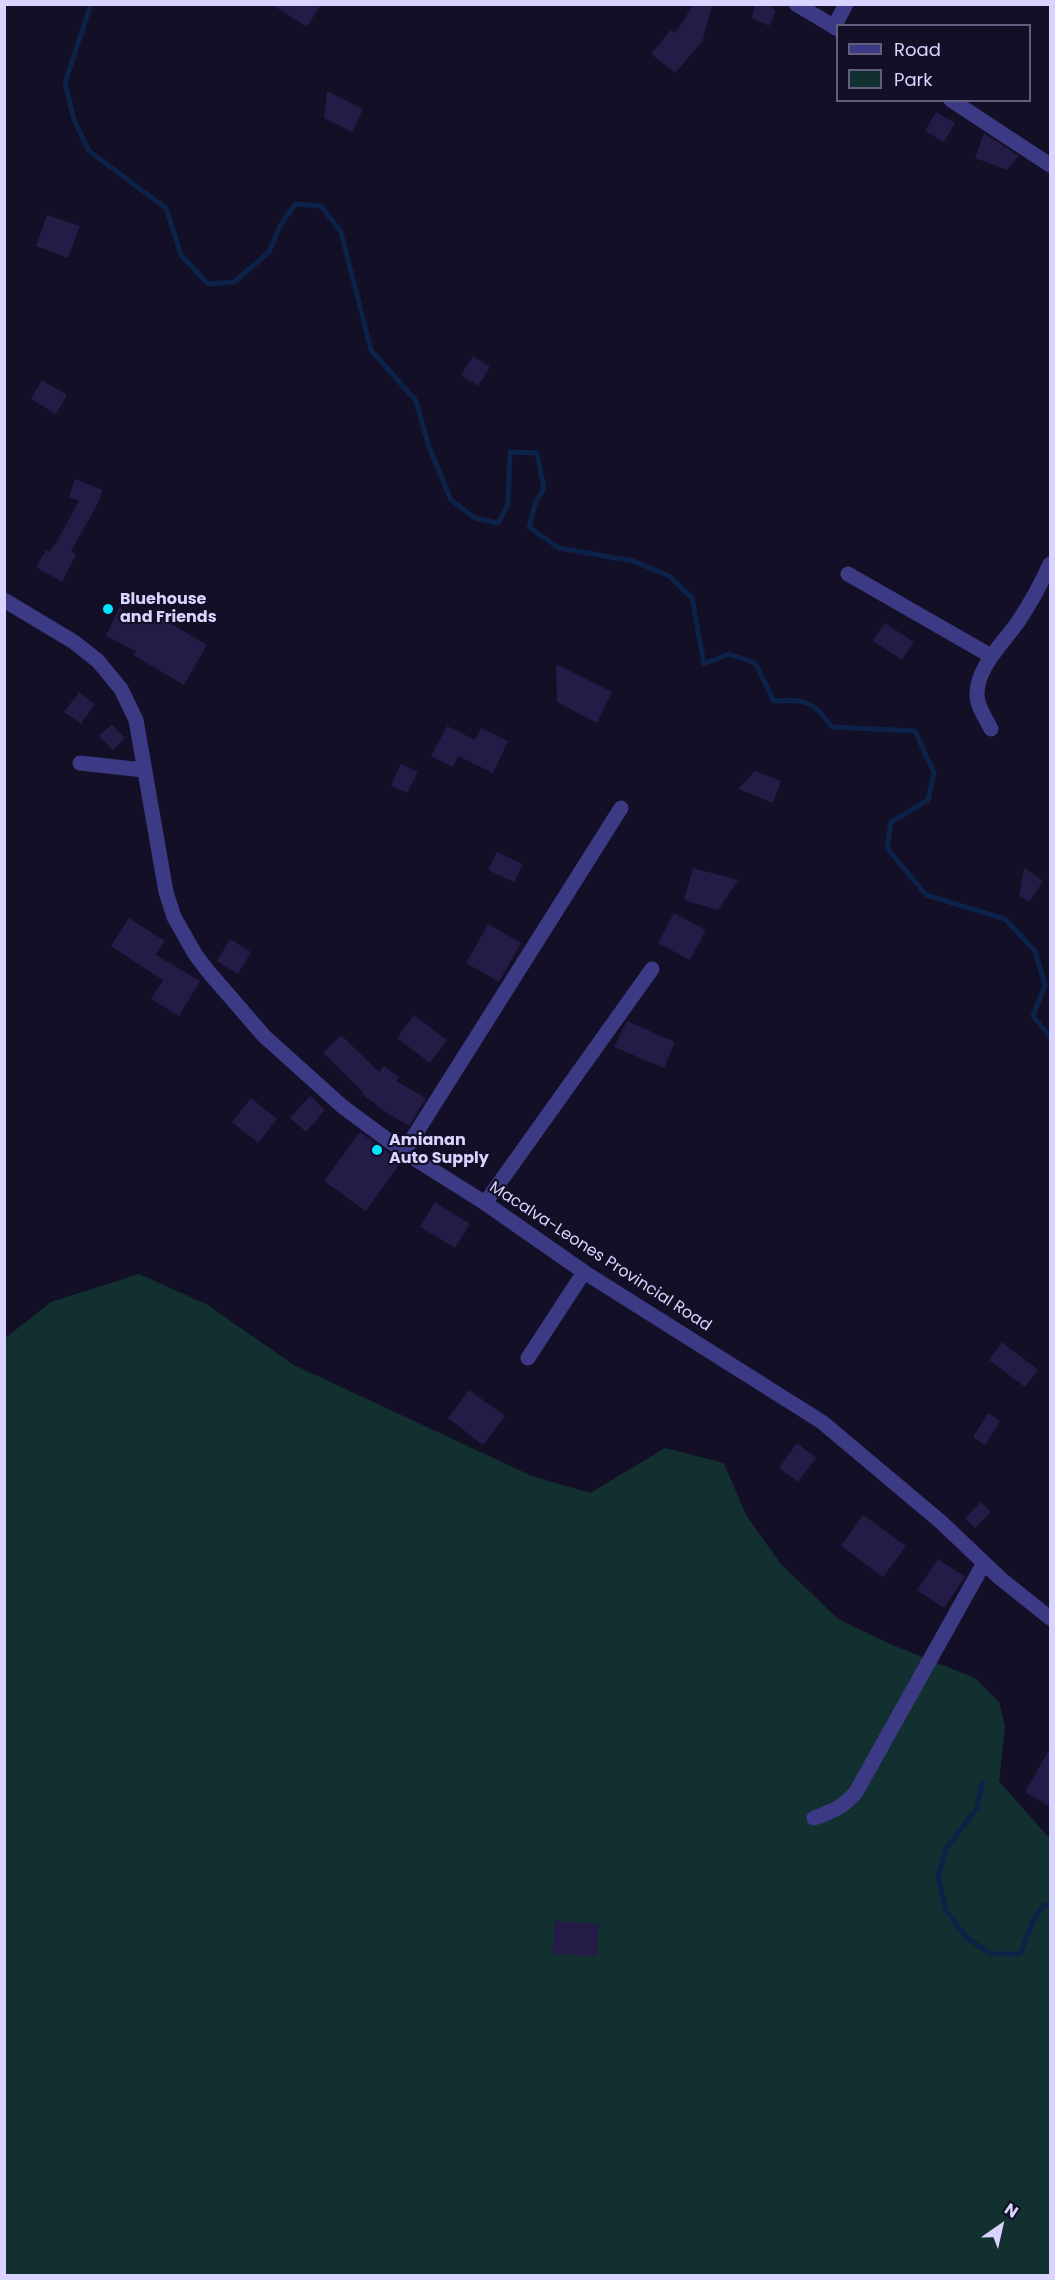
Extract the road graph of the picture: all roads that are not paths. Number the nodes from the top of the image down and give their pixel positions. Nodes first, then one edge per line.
1 (796, 4) edge
2 (846, 4) edge
3 (838, 24) edge
4 (836, 28) edge
5 (954, 102) edge
6 (1050, 165) edge
7 (1050, 564) edge
8 (848, 574) dead end
9 (4, 600) edge
10 (991, 656) junction
11 (991, 729) dead end
12 (80, 763) dead end
13 (143, 770) junction
14 (621, 808) dead end
15 (652, 969) dead end
16 (404, 1152) junction
17 (485, 1203) junction
18 (584, 1272) junction
19 (528, 1358) dead end
20 (984, 1563) junction
21 (1050, 1618) edge
22 (814, 1818) dead end

1 - 4 street
2 - 3 street
5 - 6 street
7 - 10 street
8 - 10 street
9 - 13 street, Macalva-Leones Provincial Road
10 - 11 street
12 - 13 street
13 - 16 street, Macalva-Leones Provincial Road
14 - 16 street
15 - 17 street
16 - 17 street, Macalva-Leones Provincial Road
17 - 18 street, Macalva-Leones Provincial Road
18 - 19 street
18 - 20 street, Macalva-Leones Provincial Road
20 - 21 street, Macalva-Leones Provincial Road
20 - 22 street

